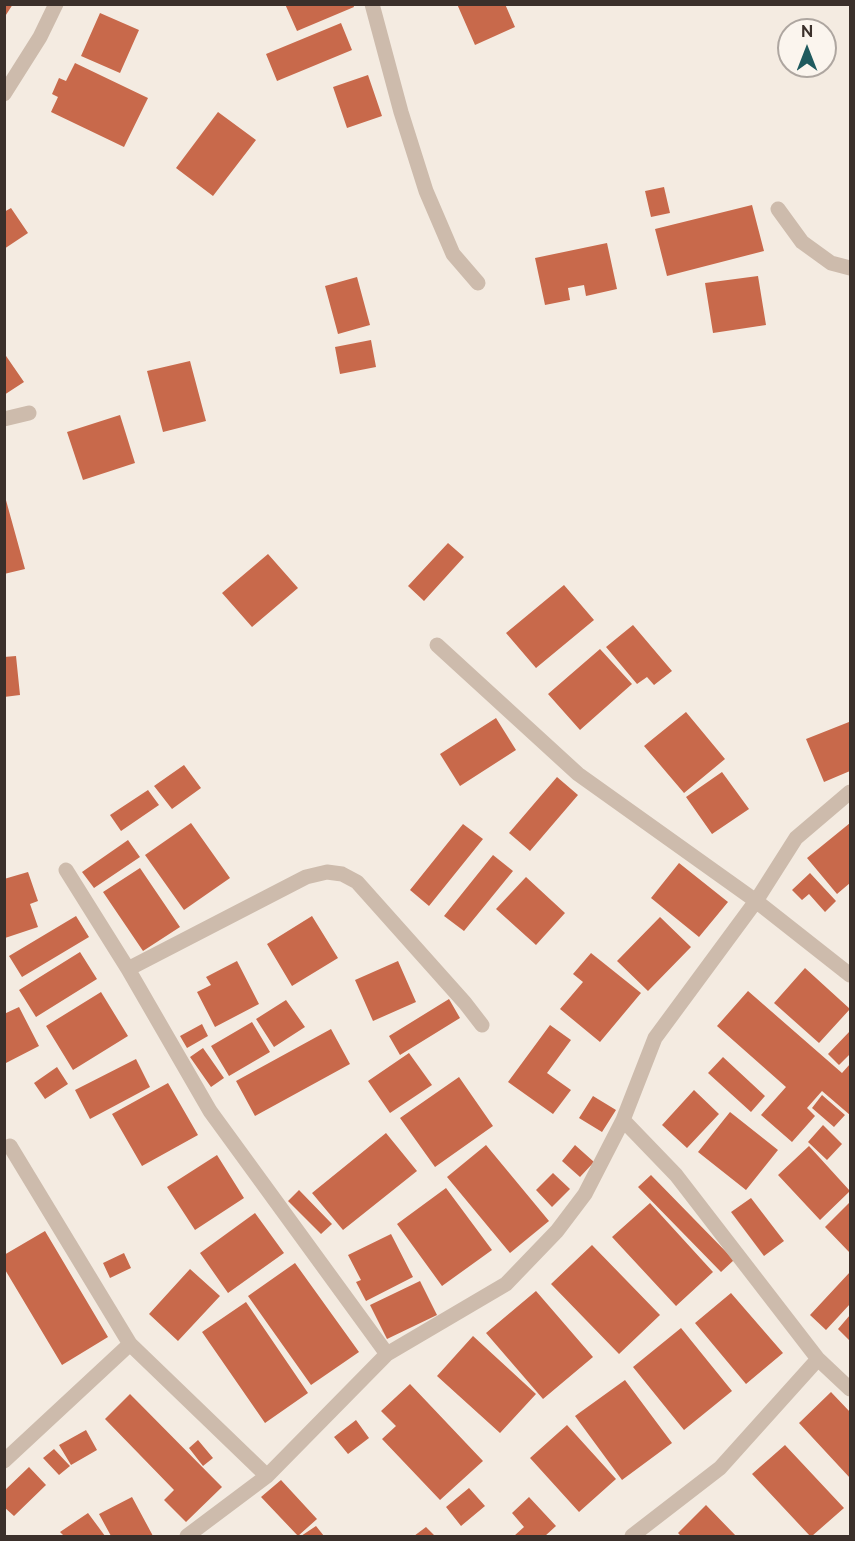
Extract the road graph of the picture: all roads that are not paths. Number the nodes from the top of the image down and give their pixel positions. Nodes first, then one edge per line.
1 (56, 4) edge
2 (372, 4) edge
3 (4, 94) edge
4 (778, 209) dead end
5 (850, 268) edge
6 (478, 283) dead end
7 (29, 413) dead end
8 (4, 419) edge
9 (437, 645) dead end
10 (850, 792) edge
11 (66, 870) dead end
12 (756, 901) junction
13 (128, 969) junction
14 (850, 975) edge
15 (482, 1025) dead end
16 (623, 1120) junction
17 (10, 1146) dead end
18 (130, 1344) junction
19 (387, 1354) junction
20 (818, 1359) junction
21 (850, 1389) edge
22 (4, 1461) edge
23 (267, 1476) junction
24 (187, 1536) edge
25 (632, 1536) edge

1 - 3 street
2 - 6 street
4 - 5 street
7 - 8 street
9 - 12 street
10 - 12 street
11 - 13 street
12 - 14 street
12 - 16 street
13 - 15 street
13 - 19 street
16 - 19 street
16 - 20 street
17 - 18 street
18 - 22 street
18 - 23 street
19 - 23 street
20 - 21 street
20 - 25 street
23 - 24 street

